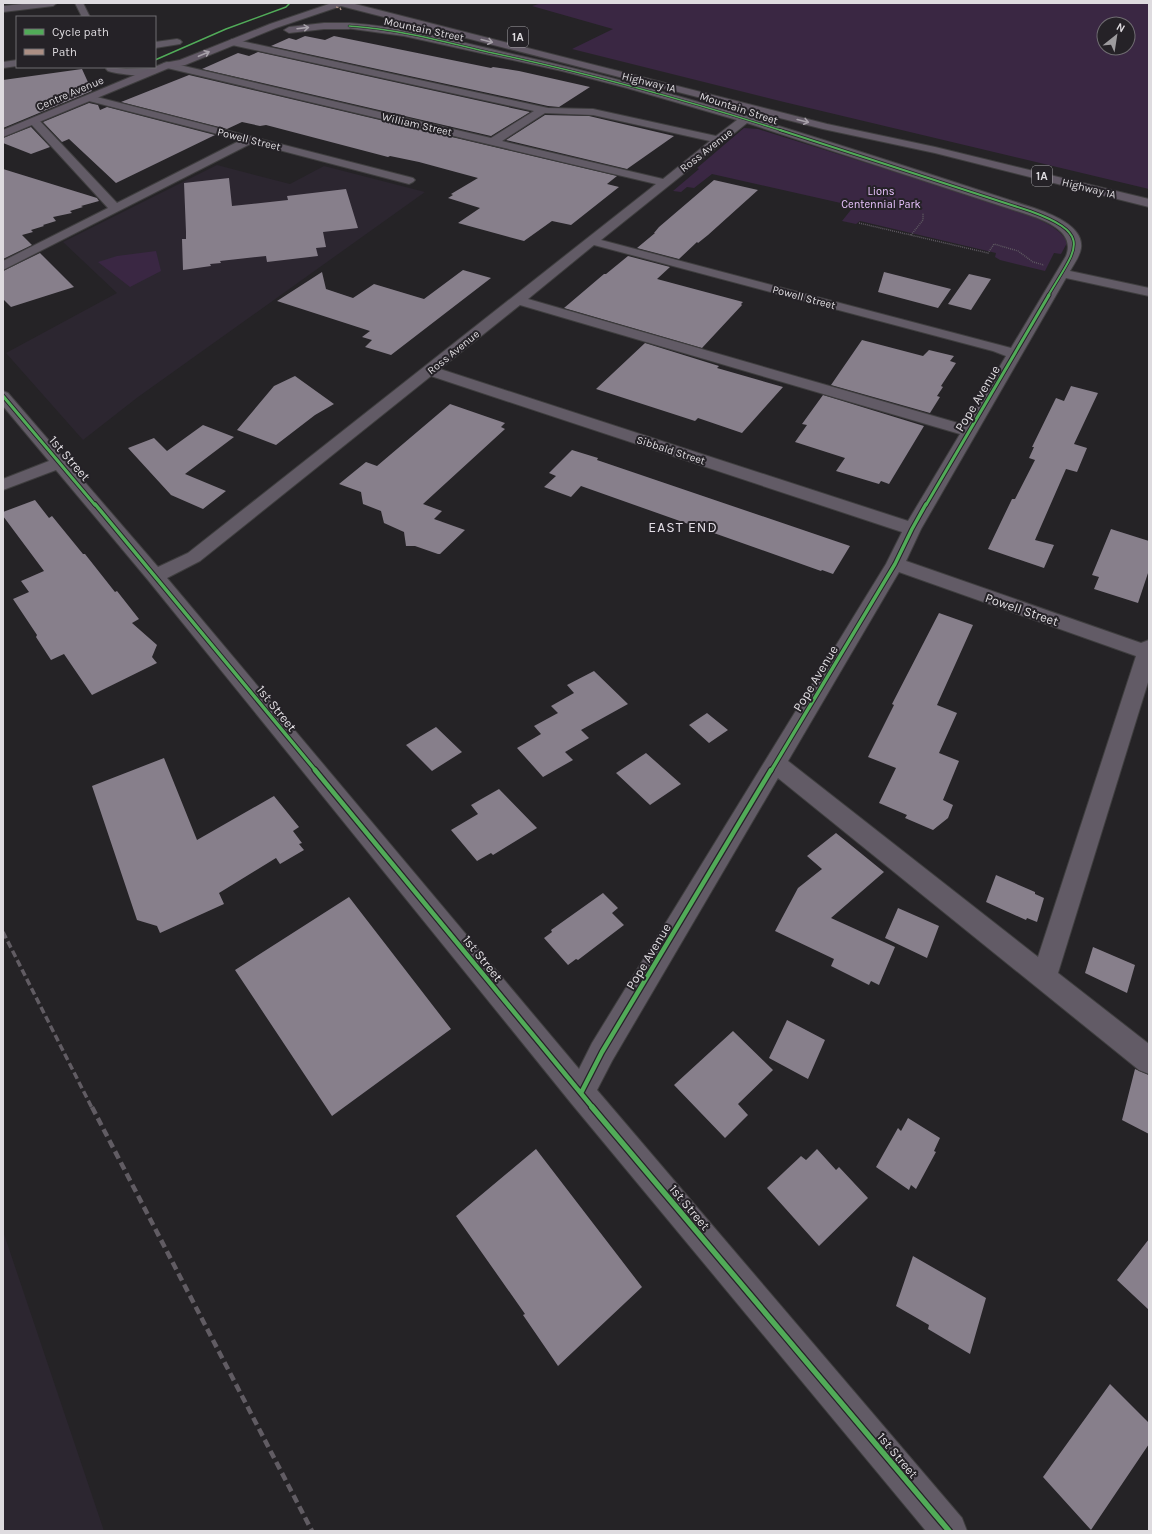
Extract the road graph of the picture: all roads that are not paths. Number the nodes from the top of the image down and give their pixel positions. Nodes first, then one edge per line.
1 (53, 3) edge
2 (78, 3) edge
3 (314, 3) edge
4 (340, 3) edge
5 (3, 9) edge
6 (85, 16) edge
7 (273, 26) junction
8 (349, 26) joint
9 (250, 35) junction
10 (464, 35) junction
11 (177, 42) dead end
12 (232, 42) junction
13 (156, 45) edge
14 (16, 63) edge
15 (3, 65) edge
16 (167, 65) junction
17 (110, 68) edge
18 (154, 71) junction
19 (710, 86) dead end
20 (100, 94) junction
21 (89, 98) junction
22 (543, 110) junction
23 (745, 119) junction
24 (34, 121) junction
25 (3, 134) edge
26 (252, 139) junction
27 (718, 140) junction
28 (493, 142) junction
29 (935, 150) junction
30 (409, 180) dead end
31 (666, 183) junction
32 (1149, 202) edge
33 (116, 209) junction
34 (592, 241) junction
35 (3, 266) edge
36 (1056, 269) junction
37 (1149, 292) edge
38 (518, 300) junction
39 (1015, 354) junction
40 (431, 371) junction
41 (3, 396) edge
42 (968, 432) junction
43 (60, 462) junction
44 (3, 485) edge
45 (912, 529) junction
46 (896, 564) junction
47 (155, 576) junction
48 (1148, 651) edge
49 (775, 763) junction
50 (1044, 977) junction
51 (1149, 1060) edge
52 (581, 1093) junction
53 (949, 1531) edge

1 - 5 street
2 - 6 street
3 - 16 main road, Centre Avenue
4 - 7 main road, Centre Avenue
4 - 10 main road, Highway 1A / 1A
7 - 9 main road, Centre Avenue
7 - 10 main road
9 -> 8 main road
8 - 23 street, Mountain Street
9 - 12 main road, Centre Avenue
10 -> 29 main road, Highway 1A / 1A
11 - 13 street
16 -> 12 main road, Centre Avenue
12 - 22 street
14 - 15 street
16 - 18 main road, Centre Avenue
16 - 28 street, William Street
17 - 18 street
17 - 20 street
18 - 20 main road, Centre Avenue
19 - 29 main road, Highway 1A / 1A
20 - 21 main road, Centre Avenue
21 - 24 main road, Centre Avenue
21 - 26 street, Powell Street
22 - 27 street
22 - 28 street
23 - 27 street, Ross Avenue
23 - 36 street, Mountain Street
24 - 25 main road, Centre Avenue
24 - 33 street
26 - 30 street, Powell Street
26 - 33 street
27 - 31 street, Ross Avenue
28 - 31 street, William Street
29 - 32 main road, Highway 1A / 1A
31 - 34 street, Ross Avenue
33 - 35 street
34 - 38 street, Ross Avenue
34 - 39 street, Powell Street
36 - 37 street
36 - 39 street, Pope Avenue
38 - 40 street, Ross Avenue
38 - 42 street
39 - 42 street, Pope Avenue
40 - 45 street, Sibbald Street
40 - 47 street, Ross Avenue
41 - 43 street, 1st Street
42 - 45 street, Pope Avenue
43 - 44 street
43 - 47 street, 1st Street
45 - 46 street, Pope Avenue
46 - 48 street, Powell Street
46 - 49 street, Pope Avenue
47 - 52 street, 1st Street
48 - 50 street
49 - 50 street
49 - 52 street, Pope Avenue
50 - 51 street
52 - 53 street, 1st Street

